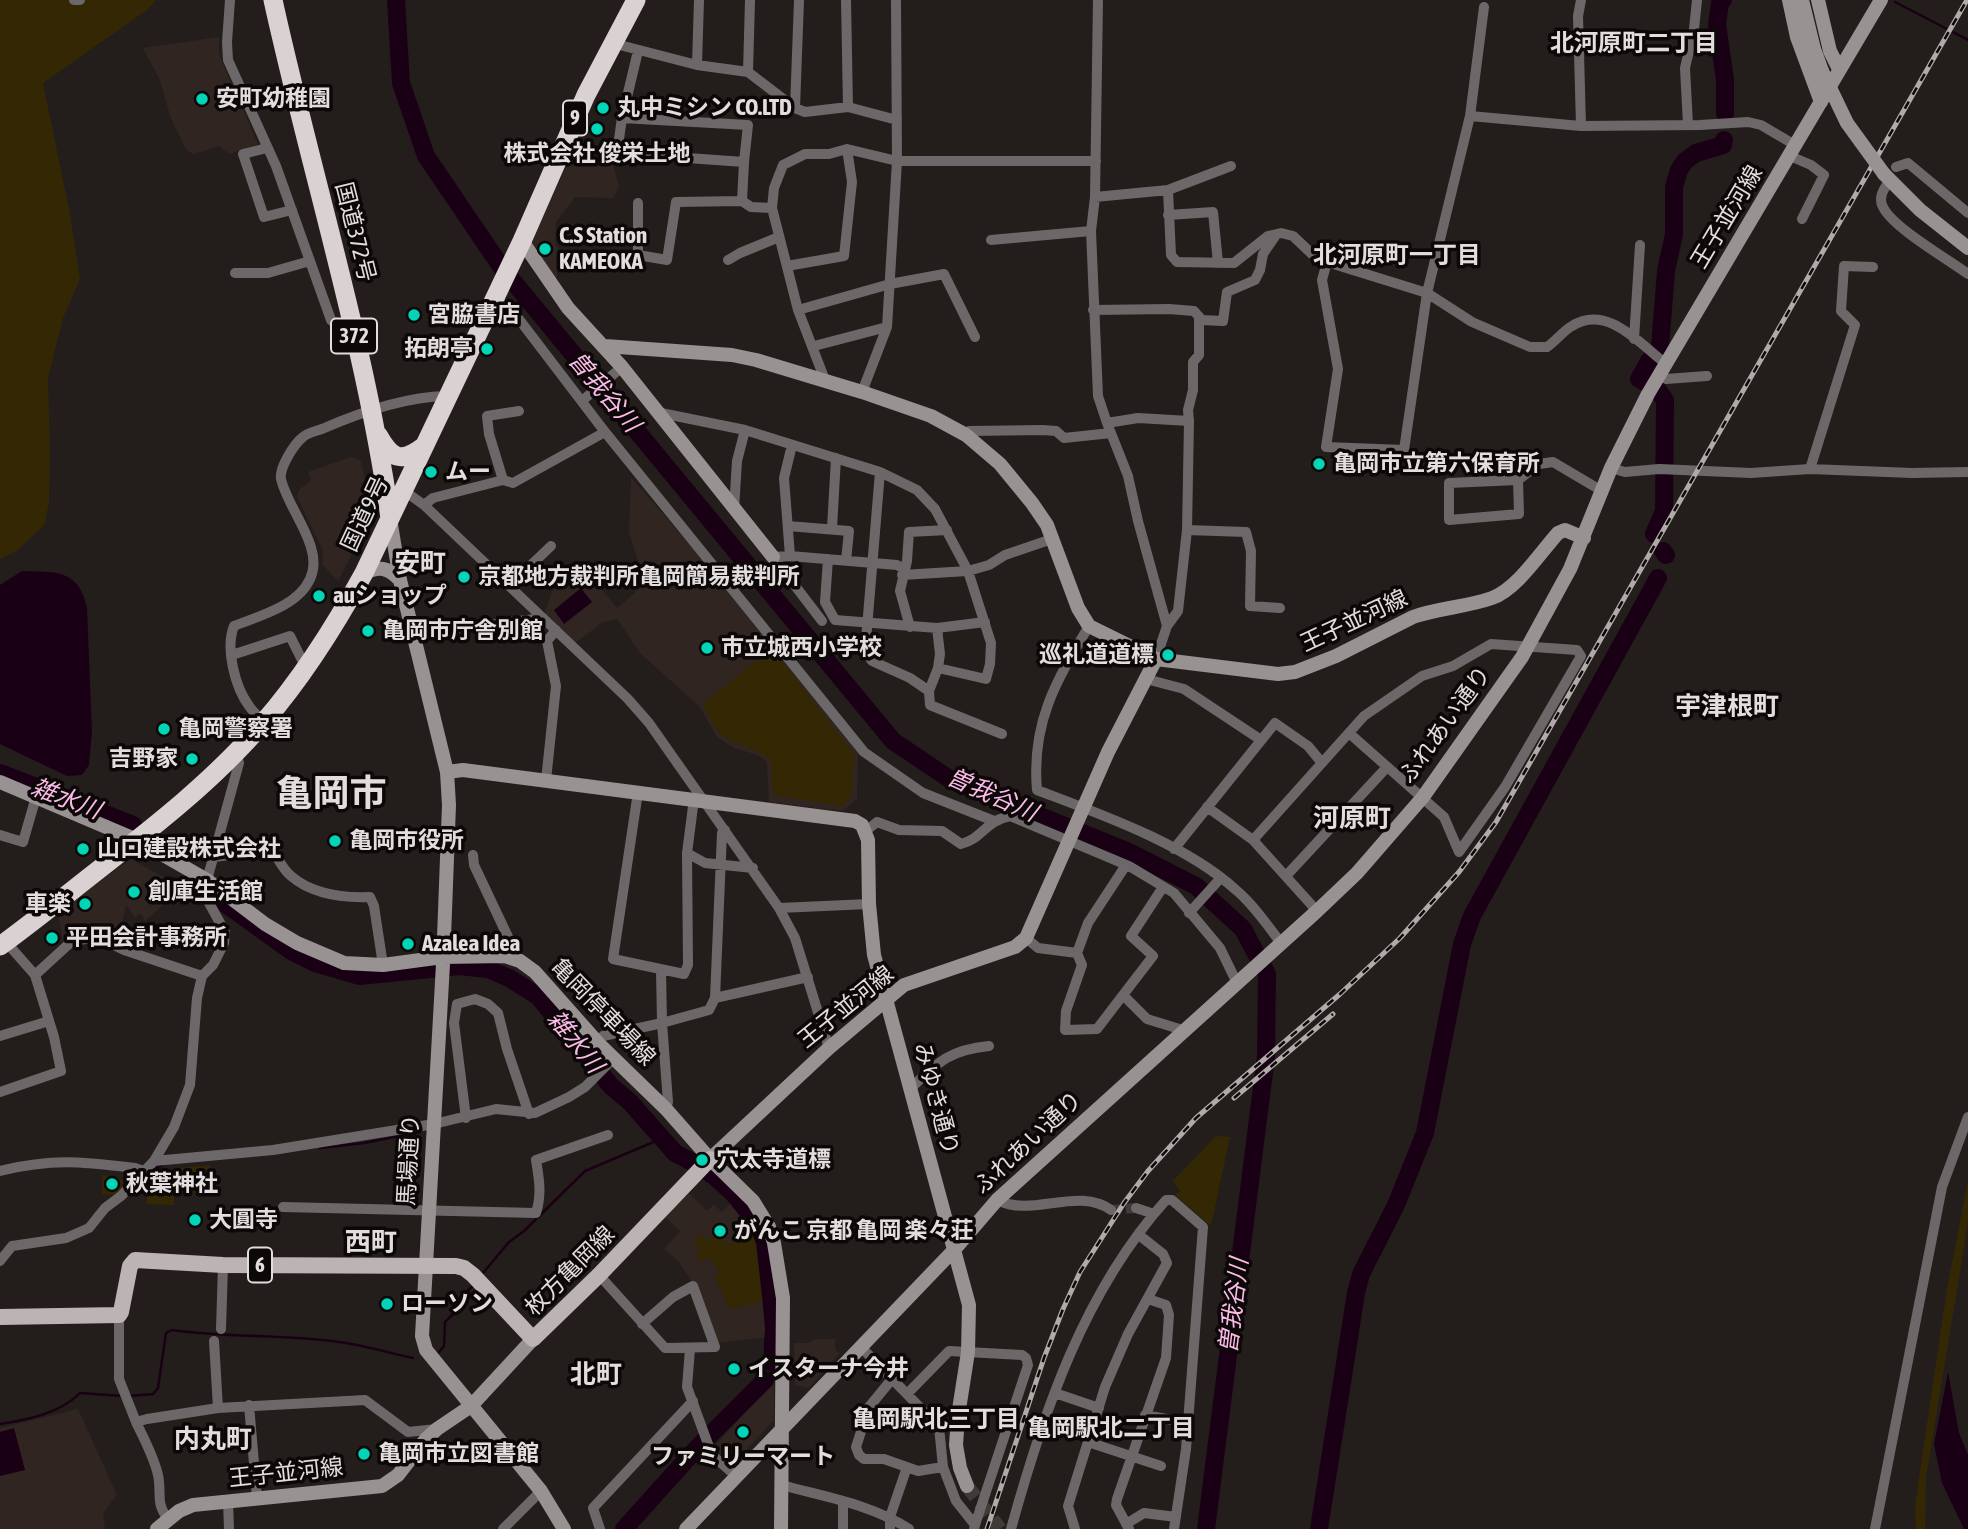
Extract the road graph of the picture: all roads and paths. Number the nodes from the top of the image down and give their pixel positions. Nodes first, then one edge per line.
1 (74, 0) edge
2 (80, 0) edge
3 (230, 0) edge
4 (273, 0) edge
5 (636, 0) edge
6 (699, 0) edge
7 (750, 0) edge
8 (799, 0) edge
9 (846, 0) edge
10 (896, 0) edge
11 (1098, 0) edge
12 (1581, 0) edge
13 (1697, 0) edge
14 (1789, 0) edge
15 (1802, 0) edge
16 (1818, 0) edge
17 (1881, 0) edge
18 (1484, 7) dead end
19 (612, 43) junction
20 (638, 51) junction
21 (696, 65) junction
22 (1839, 69) junction
23 (748, 72) junction
24 (1821, 102) junction
25 (848, 107) junction
26 (795, 108) junction
27 (1470, 116) junction
28 (622, 118) junction
29 (897, 120) junction
30 (1688, 125) junction
31 (1581, 126) junction
32 (267, 148) junction
33 (847, 149) junction
34 (1793, 150) junction
35 (897, 160) junction
36 (1096, 161) junction
37 (744, 162) junction
38 (1231, 166) dead end
39 (1888, 176) junction
40 (1168, 190) junction
41 (1095, 197) junction
42 (742, 201) junction
43 (638, 203) dead end
44 (772, 208) junction
45 (292, 210) junction
46 (1968, 213) edge
47 (1168, 215) junction
48 (1802, 219) dead end
49 (1091, 231) junction
50 (1276, 234) junction
51 (779, 237) junction
52 (991, 240) dead end
53 (520, 244) junction
54 (1640, 245) dead end
55 (1968, 248) edge
56 (728, 260) dead end
57 (310, 261) junction
58 (1327, 262) junction
59 (1218, 263) junction
60 (787, 266) junction
61 (1873, 267) dead end
62 (235, 273) dead end
63 (1968, 274) edge
64 (890, 284) junction
65 (497, 290) junction
66 (1427, 293) junction
67 (798, 310) junction
68 (1093, 310) junction
69 (1199, 318) junction
70 (887, 327) junction
71 (353, 331) junction
72 (975, 337) dead end
73 (1634, 339) junction
74 (605, 346) junction
75 (814, 346) junction
76 (619, 369) junction
77 (1661, 371) junction
78 (1707, 376) dead end
79 (825, 380) junction
80 (862, 391) junction
81 (446, 396) junction
82 (583, 400) junction
83 (519, 411) dead end
84 (656, 412) junction
85 (371, 418) junction
86 (1189, 421) junction
87 (1109, 428) junction
88 (745, 430) junction
89 (605, 432) junction
90 (966, 435) junction
91 (792, 445) junction
92 (423, 447) junction
93 (836, 458) junction
94 (1611, 468) junction
95 (1810, 469) junction
96 (880, 472) junction
97 (1968, 472) edge
98 (503, 480) junction
99 (1518, 480) junction
100 (403, 490) junction
101 (1602, 491) junction
102 (424, 505) junction
103 (734, 510) junction
104 (390, 518) junction
105 (788, 526) junction
106 (832, 528) junction
107 (947, 530) junction
108 (1187, 530) junction
109 (1584, 538) junction
110 (1052, 539) junction
111 (551, 546) dead end
112 (790, 556) junction
113 (773, 557) junction
114 (828, 559) junction
115 (846, 561) junction
116 (873, 563) junction
117 (968, 571) junction
118 (903, 572) junction
119 (364, 573) junction
120 (400, 579) junction
121 (509, 586) junction
122 (1280, 608) dead end
123 (543, 618) junction
124 (822, 621) dead end
125 (985, 622) junction
126 (868, 624) junction
127 (910, 626) junction
128 (1089, 626) junction
129 (1167, 626) junction
130 (937, 628) junction
131 (556, 630) junction
132 (413, 634) junction
133 (1527, 648) junction
134 (232, 655) junction
135 (1156, 659) junction
136 (306, 668) junction
137 (938, 668) junction
138 (1146, 679) junction
139 (929, 691) junction
140 (264, 722) junction
141 (1349, 733) junction
142 (1002, 734) dead end
143 (1261, 740) junction
144 (236, 752) junction
145 (1322, 763) junction
146 (1387, 767) junction
147 (447, 772) junction
148 (546, 780) junction
149 (0, 782) edge
150 (638, 792) junction
151 (36, 797) junction
152 (1423, 797) junction
153 (698, 799) junction
154 (1207, 807) junction
155 (1082, 809) junction
156 (994, 821) junction
157 (725, 830) junction
158 (866, 831) junction
159 (0, 835) edge
160 (1070, 839) junction
161 (136, 840) junction
162 (1253, 841) junction
163 (1174, 849) junction
164 (687, 853) junction
165 (473, 855) dead end
166 (214, 857) junction
167 (1126, 865) junction
168 (720, 866) junction
169 (753, 868) junction
170 (1286, 876) junction
171 (207, 880) junction
172 (1218, 881) dead end
173 (1163, 887) junction
174 (869, 904) junction
175 (779, 908) junction
176 (1317, 911) junction
177 (1189, 913) junction
178 (1026, 939) junction
179 (1281, 943) junction
180 (3, 944) edge
181 (1077, 953) junction
182 (505, 956) junction
183 (443, 960) junction
184 (383, 965) junction
185 (661, 970) junction
186 (35, 975) junction
187 (202, 975) junction
188 (808, 977) junction
189 (1237, 983) junction
190 (1123, 995) junction
191 (715, 998) junction
192 (886, 1001) junction
193 (49, 1021) junction
194 (662, 1023) junction
195 (1186, 1031) junction
196 (0, 1036) edge
197 (598, 1043) junction
198 (989, 1046) dead end
199 (829, 1048) junction
200 (614, 1058) junction
201 (910, 1089) junction
202 (0, 1092) edge
203 (666, 1110) junction
204 (529, 1114) junction
205 (1968, 1117) edge
206 (466, 1118) junction
207 (434, 1124) junction
208 (608, 1135) dead end
209 (154, 1161) junction
210 (705, 1165) junction
211 (0, 1171) edge
212 (144, 1171) junction
213 (998, 1200) junction
214 (283, 1207) dead end
215 (1136, 1208) tunnel mouth
216 (429, 1209) junction
217 (1111, 1210) tunnel mouth
218 (1154, 1214) junction
219 (1139, 1235) junction
220 (954, 1250) junction
221 (0, 1261) edge
222 (223, 1265) junction
223 (426, 1266) junction
224 (599, 1275) junction
225 (1148, 1299) junction
226 (119, 1315) junction
227 (0, 1317) edge
228 (642, 1324) junction
229 (221, 1329) dead end
230 (533, 1339) junction
231 (214, 1341) dead end
232 (860, 1347) junction
233 (690, 1349) junction
234 (968, 1352) junction
235 (892, 1379) junction
236 (1055, 1393) junction
237 (907, 1394) junction
238 (693, 1401) junction
239 (250, 1405) junction
240 (471, 1406) junction
241 (218, 1408) junction
242 (1099, 1408) junction
243 (1145, 1415) junction
244 (136, 1422) junction
245 (1188, 1423) junction
246 (783, 1426) junction
247 (437, 1429) junction
248 (1088, 1442) junction
249 (1130, 1456) junction
250 (1161, 1466) dead end
251 (907, 1467) junction
252 (943, 1467) junction
253 (736, 1476) junction
254 (782, 1485) junction
255 (967, 1486) tunnel mouth
256 (541, 1492) junction
257 (257, 1499) junction
258 (228, 1501) junction
259 (843, 1502) junction
260 (890, 1517) junction
261 (1175, 1523) edge
262 (162, 1524) edge
263 (1127, 1526) edge
264 (975, 1527) edge
265 (1014, 1527) edge
266 (229, 1529) edge
267 (503, 1529) edge
268 (564, 1529) edge
269 (600, 1529) edge
270 (686, 1529) edge
271 (781, 1529) edge
272 (843, 1529) edge
273 (890, 1529) edge
274 (909, 1529) edge
275 (1075, 1529) edge
276 (1875, 1529) edge

1 - 2 street
3 - 32 street
4 - 71 highway, 国道372号 / 372
5 - 19 highway, 国道9号 / 9
6 - 21 street
7 - 23 street
8 - 26 street
9 - 25 street
10 - 29 street
11 - 36 street
12 - 31 street
13 - 30 street
14 - 24 street
15 - 39 street, bridge
16 - 22 street
17 - 22 street, 王子並河線
18 - 27 street
19 - 20 street
19 - 53 highway, 国道9号 / 9
20 - 21 street
20 - 28 street
21 - 23 street
22 - 24 street, 王子並河線
23 - 26 street
24 - 34 street, 王子並河線
25 - 26 street
25 - 29 street
27 - 31 street
27 - 66 street
28 - 37 street
28 - 37 street
29 - 35 street
30 - 31 street
30 - 34 street
32 - 45 street
32 - 45 street
33 - 35 street
33 - 44 street
33 - 60 street
34 - 48 street
34 - 77 street, 王子並河線
35 - 36 street
35 - 64 street
36 - 41 street
37 - 42 street
38 - 40 street
39 - 46 street
39 - 55 street
39 - 63 street
40 - 41 street
40 - 47 street
41 - 49 street
42 - 43 street
42 - 44 street
44 - 51 street
45 - 57 street
47 - 59 street
47 - 59 street
49 - 52 street
49 - 68 street
50 - 58 street
50 - 59 street
50 - 69 street
51 - 56 street
51 - 60 street
53 - 65 highway, 国道9号 / 9
53 - 74 street
54 - 73 street
57 - 62 street
57 - 71 street
58 - 66 street
58 - 66 street
60 - 67 street
61 - 95 street
64 - 67 street
64 - 70 street
64 - 72 street
65 - 81 highway, 国道9号 / 9
65 - 82 street
66 - 73 street
67 - 75 street
68 - 69 street
68 - 87 street
69 - 86 street
70 - 75 street
70 - 80 street
71 - 85 highway, 国道372号 / 372
73 - 77 street
74 - 76 street
74 - 79 street
75 - 79 street
76 - 82 street
76 - 84 street
77 - 78 street
77 - 94 street, 王子並河線
79 - 80 street
80 - 90 street
81 - 85 street
81 - 92 highway, 国道9号 / 9
82 - 89 street
83 - 98 street
84 - 88 street
84 - 103 street
85 - 92 highway
85 - 104 highway, 国道372号 / 372
85 - 134 street
86 - 87 street
86 - 108 street
87 - 90 street
87 - 129 street
88 - 91 street
88 - 103 street
89 - 98 street
89 - 156 street
90 - 110 street
91 - 93 street
91 - 105 street
92 - 100 highway, 国道9号 / 9
93 - 96 street
93 - 106 street
94 - 95 street
94 - 101 street, 王子並河線
95 - 97 street
96 - 107 street
96 - 116 street
98 - 102 street
99 - 99 street
99 - 101 street
100 - 102 street
100 - 104 highway, 国道9号 / 9
101 - 109 street, 王子並河線
102 - 121 street
103 - 113 street
104 - 119 highway, 国道9号 / 9
104 - 120 street
105 - 106 street
105 - 112 street
106 - 115 street
107 - 117 street
107 - 118 street
108 - 122 street
108 - 129 street
109 - 133 street, ふれあい通り
109 - 135 street, 王子並河線
110 - 117 street
110 - 128 street
111 - 121 street
112 - 113 street
112 - 114 street
113 - 124 street
114 - 115 street
114 - 126 street
115 - 116 street
116 - 118 street
116 - 126 street
117 - 118 street
117 - 125 street
118 - 127 street
119 - 120 street
119 - 136 highway, 国道9号 / 9
120 - 132 street
121 - 123 street
123 - 131 street
123 - 132 street
125 - 130 street
125 - 137 street
126 - 127 street
126 - 139 street
127 - 130 street
128 - 135 street
128 - 155 street
129 - 135 street
130 - 137 street
131 - 148 street
131 - 153 street
132 - 147 street
133 - 141 street
133 - 152 street, ふれあい通り
133 - 152 street
134 - 136 street
134 - 140 street
135 - 138 street
136 - 140 highway, 国道9号 / 9
137 - 139 street
138 - 143 street
138 - 155 street
139 - 142 street
140 - 144 highway, 国道9号 / 9
141 - 145 street
141 - 146 street
143 - 145 street
143 - 154 street
144 - 161 highway, 国道9号 / 9
144 - 166 street
145 - 162 street
146 - 152 street
146 - 170 street
147 - 148 street
147 - 183 street
148 - 150 street
149 - 151 street, 亀岡停車場線
150 - 153 street
150 - 185 street
151 - 159 street
151 - 161 street, 亀岡停車場線
152 - 176 street, ふれあい通り
153 - 157 street
153 - 158 street
153 - 164 street
154 - 162 street
154 - 163 street
155 - 160 street
155 - 163 street
156 - 158 street
156 - 160 street
157 - 168 street
157 - 169 street
158 - 174 street, みゆき通り
160 - 167 street
160 - 178 street
161 - 171 street, 亀岡停車場線
161 - 180 highway, 国道9号 / 9
162 - 170 street
163 - 179 street
164 - 168 street
164 - 185 street
165 - 182 street
166 - 171 street
166 - 184 street
167 - 173 street
167 - 181 street
168 - 169 street
168 - 191 street
169 - 175 street
170 - 176 street
171 - 184 street, 亀岡停車場線
171 - 187 street
172 - 177 street
173 - 177 street
173 - 190 street
174 - 175 street
174 - 192 street, みゆき通り
175 - 188 street
176 - 179 street, ふれあい通り
177 - 189 street
178 - 181 street
178 - 192 street, 王子並河線
179 - 189 street, ふれあい通り
180 - 186 street
181 - 190 street
182 - 183 street, 亀岡停車場線
182 - 197 street, 亀岡停車場線
183 - 184 street, 亀岡停車場線
183 - 207 street, 馬場通り
185 - 194 street
186 - 187 street
186 - 193 street
187 - 209 street
188 - 191 street
188 - 199 street
189 - 195 street, ふれあい通り
190 - 195 street
191 - 194 street
192 - 199 street, 王子並河線
192 - 201 street, みゆき通り
193 - 196 street
193 - 202 street
194 - 197 street
194 - 203 street
195 - 213 street, ふれあい通り
197 - 200 street, 亀岡停車場線
198 - 201 street
199 - 210 street, 王子並河線
200 - 203 street, 亀岡停車場線
200 - 204 street
201 - 220 street, みゆき通り
203 - 210 street, 亀岡停車場線
204 - 206 street
204 - 206 street
205 - 276 street
206 - 207 street
207 - 209 street
207 - 216 street, 馬場通り
208 - 216 street
209 - 212 street
210 - 224 main road, 枚方亀岡線
210 - 246 street, 亀岡停車場線
211 - 212 street
212 - 221 street
213 - 217 street
213 - 220 street, ふれあい通り
214 - 216 street
215 - 218 street
216 - 223 street, 馬場通り
218 - 219 street
218 - 245 street
219 - 225 street
219 - 236 street
220 - 232 street, ふれあい通り
220 - 234 street, みゆき通り
222 - 223 main road, 枚方亀岡線 / 6
222 - 226 main road, 枚方亀岡線 / 6
222 - 229 street
223 - 230 main road, 枚方亀岡線 / 6
223 - 240 street, 馬場通り
224 - 228 street
224 - 230 main road, 枚方亀岡線
225 - 242 street
225 - 243 street
226 - 227 main road
226 - 244 street
228 - 233 street
228 - 233 street
230 - 240 street, 王子並河線
231 - 241 street
232 - 235 street
232 - 246 street, ふれあい通り
233 - 238 street
234 - 237 street
234 - 255 street, みゆき通り
234 - 264 street
235 - 237 street
235 - 251 street
236 - 242 street
236 - 265 street
237 - 252 street
238 - 253 street
238 - 269 street
239 - 241 street
239 - 247 street
239 - 257 street
240 - 247 street, 王子並河線
240 - 256 street, 馬場通り
241 - 244 street
242 - 248 street
243 - 245 street
243 - 249 street
244 - 262 street
245 - 261 street
246 - 253 street, ふれあい通り
246 - 254 street, 亀岡停車場線
247 - 257 street, 王子並河線
248 - 249 street
248 - 275 street
249 - 250 street
249 - 263 street
251 - 252 street
251 - 260 street
252 - 264 street
253 - 270 street, ふれあい通り
254 - 259 street
254 - 271 street, 亀岡停車場線
256 - 267 street
256 - 268 street, 馬場通り
257 - 258 street, 王子並河線
258 - 262 street, 王子並河線
258 - 266 street
259 - 260 street
259 - 272 street
260 - 273 street
260 - 274 street
261 - 263 street

